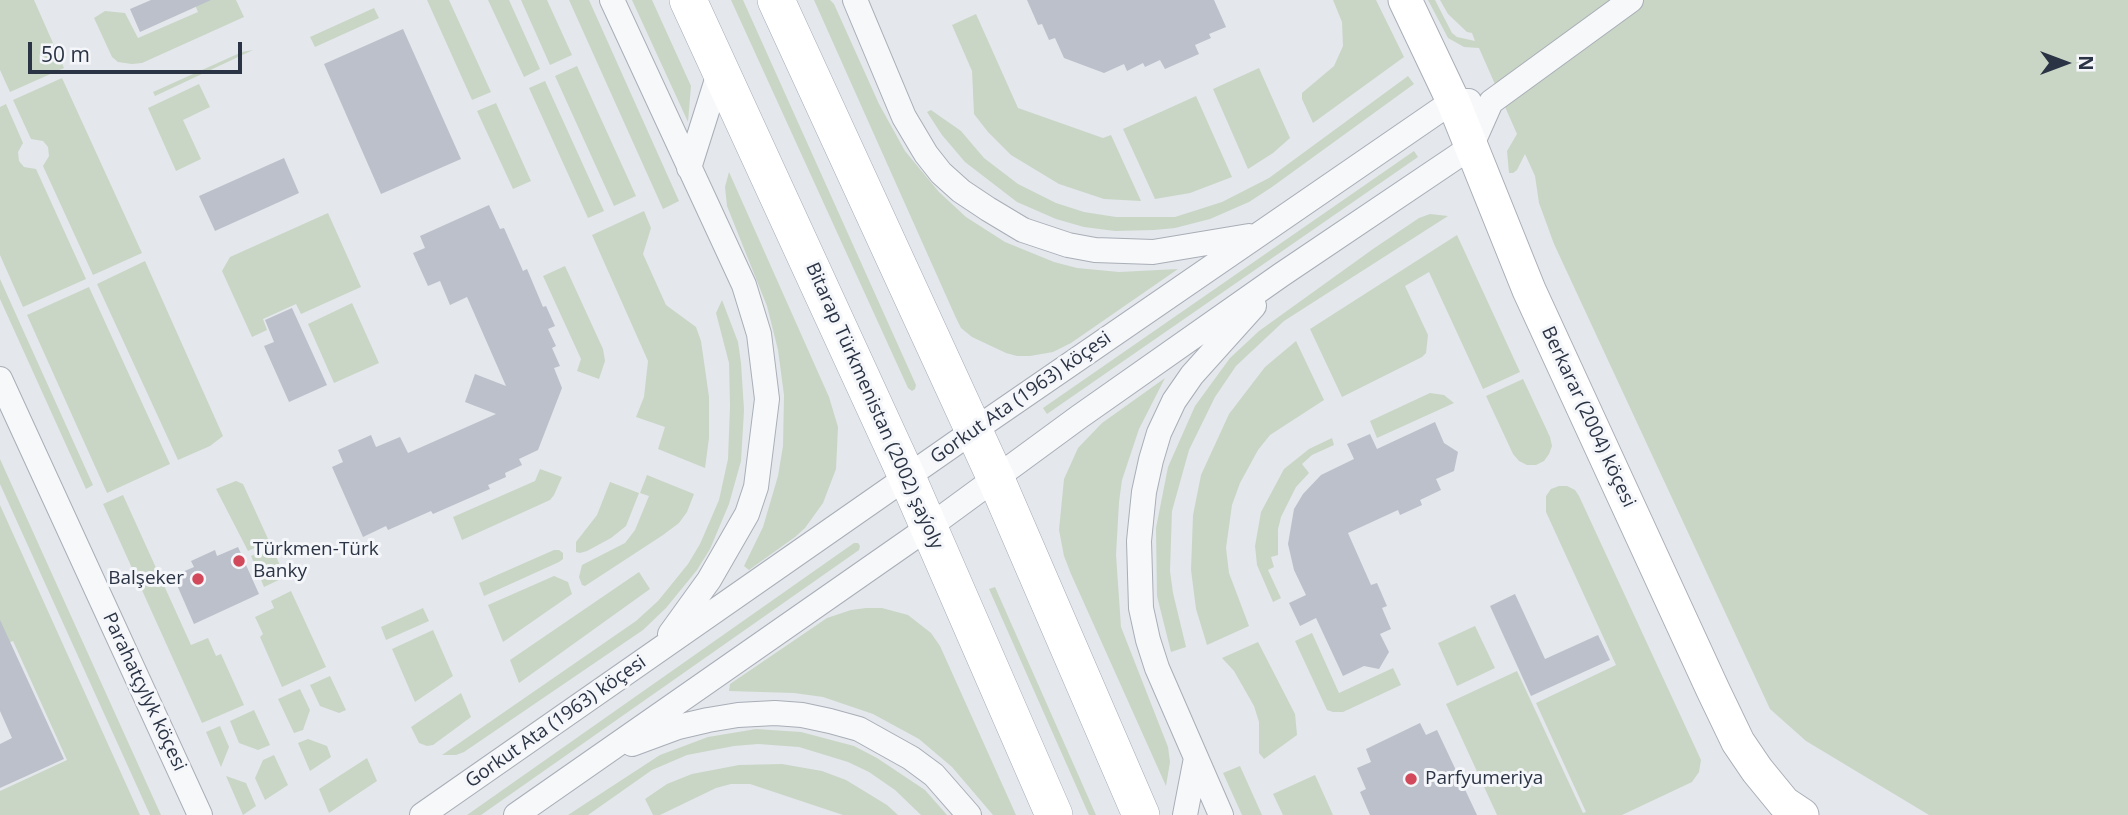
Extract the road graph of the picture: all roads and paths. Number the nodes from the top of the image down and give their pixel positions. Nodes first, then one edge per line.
1 (612, 0) edge
2 (688, 0) edge
3 (776, 0) edge
4 (855, 0) edge
5 (1405, 0) edge
6 (1631, 0) edge
7 (720, 70) junction
8 (1453, 101) junction
9 (1491, 102) junction
10 (1471, 148) junction
11 (689, 168) junction
12 (1257, 235) junction
13 (1281, 275) junction
14 (0, 379) edge
15 (973, 431) junction
16 (907, 477) junction
17 (996, 479) junction
18 (929, 527) junction
19 (660, 649) junction
20 (599, 756) junction
21 (1196, 758) junction
22 (200, 815) edge
23 (422, 815) edge
24 (516, 815) edge
25 (969, 815) edge
26 (1054, 815) edge
27 (1141, 815) edge
28 (1185, 815) edge
29 (1221, 815) edge
30 (1801, 815) edge

1 - 11 street
2 - 7 main road, Bitarap Türkmenistan (2002) şaýoly
3 - 15 main road
4 - 12 street
5 - 8 street, Berkarar (2004) köçesi
6 - 9 street
7 - 11 street
7 - 16 main road, Bitarap Türkmenistan (2002) şaýoly
8 - 9 street
8 - 10 street, Berkarar (2004) köçesi
8 - 12 street, Gorkut Ata (1963) köçesi
9 - 10 street
10 - 13 street
10 - 30 street, Berkarar (2004) köçesi
11 - 19 street
12 - 15 street, Gorkut Ata (1963) köçesi
13 - 17 street
13 - 21 street
14 - 22 street, Parahatçylyk köçesi
15 - 16 street, Gorkut Ata (1963) köçesi
15 - 17 main road
16 - 18 main road, Bitarap Türkmenistan (2002) şaýoly
16 - 19 street, Gorkut Ata (1963) köçesi
17 - 18 street
17 - 27 main road
18 - 20 street
18 - 26 main road, Bitarap Türkmenistan (2002) şaýoly
19 - 23 street, Gorkut Ata (1963) köçesi
20 - 24 street
20 - 25 street
21 - 28 street
21 - 29 street

